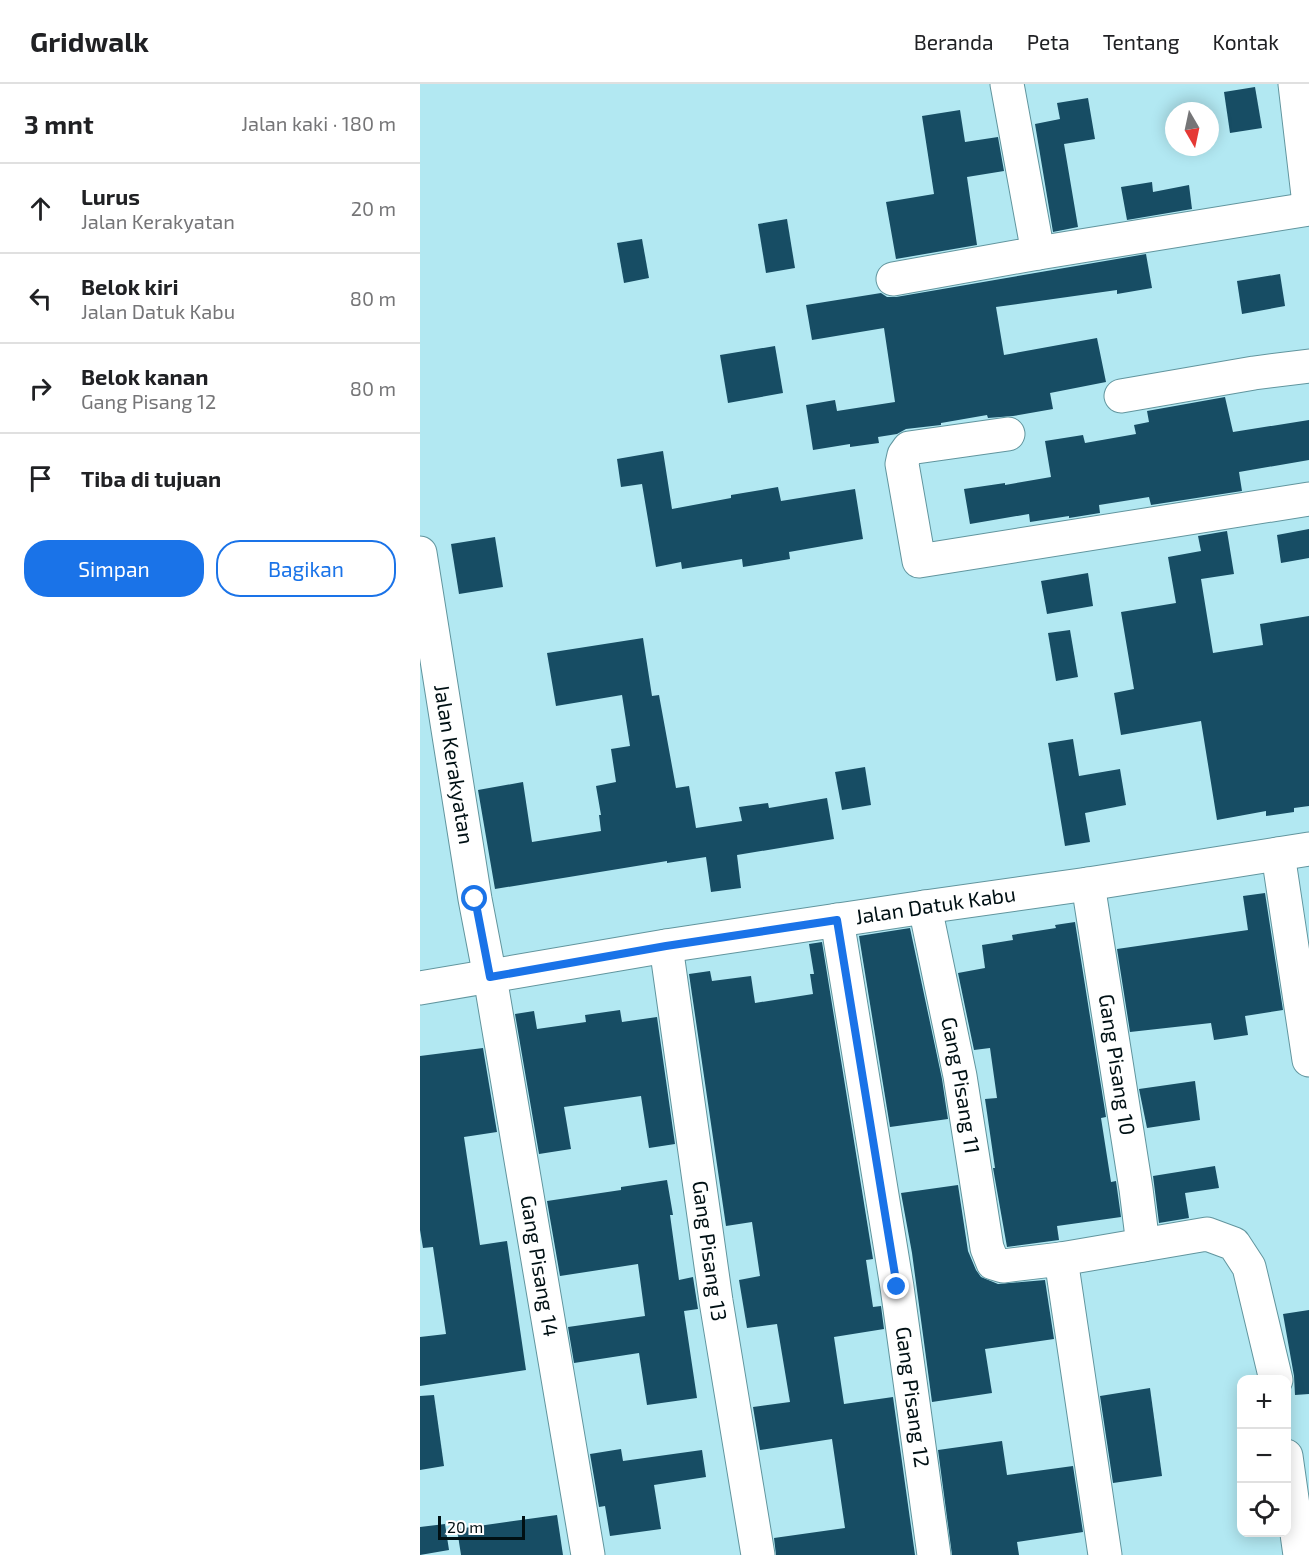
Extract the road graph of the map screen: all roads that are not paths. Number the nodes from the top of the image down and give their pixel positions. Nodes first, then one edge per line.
1 (1007, 84) edge
2 (1294, 84) edge
3 (1309, 204) edge
4 (1309, 209) edge
5 (1038, 253) junction
6 (893, 279) dead end
7 (1309, 366) edge
8 (1121, 396) dead end
9 (1008, 434) dead end
10 (1309, 499) edge
11 (420, 553) edge
12 (1293, 851) edge
13 (1088, 884) junction
14 (925, 907) junction
15 (837, 920) junction
16 (666, 946) junction
17 (490, 977) junction
18 (420, 988) edge
19 (1309, 1060) edge
20 (1143, 1245) junction
21 (1061, 1258) junction
22 (1274, 1375) edge
23 (1291, 1483) edge
24 (588, 1555) edge
25 (758, 1555) edge
26 (934, 1555) edge
27 (1105, 1555) edge
28 (1300, 1555) edge

1 - 5 street
2 - 3 street
4 - 5 street
5 - 6 street
7 - 8 street
9 - 10 street
11 - 17 street, Jalan Kerakyatan
12 - 13 street, Jalan Datuk Kabu
12 - 19 street
13 - 14 street, Jalan Datuk Kabu
13 - 20 street, Gang Pisang 10
14 - 15 street, Jalan Datuk Kabu
14 - 21 street, Gang Pisang 11
15 - 16 street, Jalan Datuk Kabu
15 - 26 street, Gang Pisang 12
16 - 17 street, Jalan Datuk Kabu
16 - 25 street, Gang Pisang 13
17 - 18 street, Jalan Datuk Kabu
17 - 24 street, Gang Pisang 14
20 - 21 street
20 - 22 street
21 - 27 street
23 - 28 street

